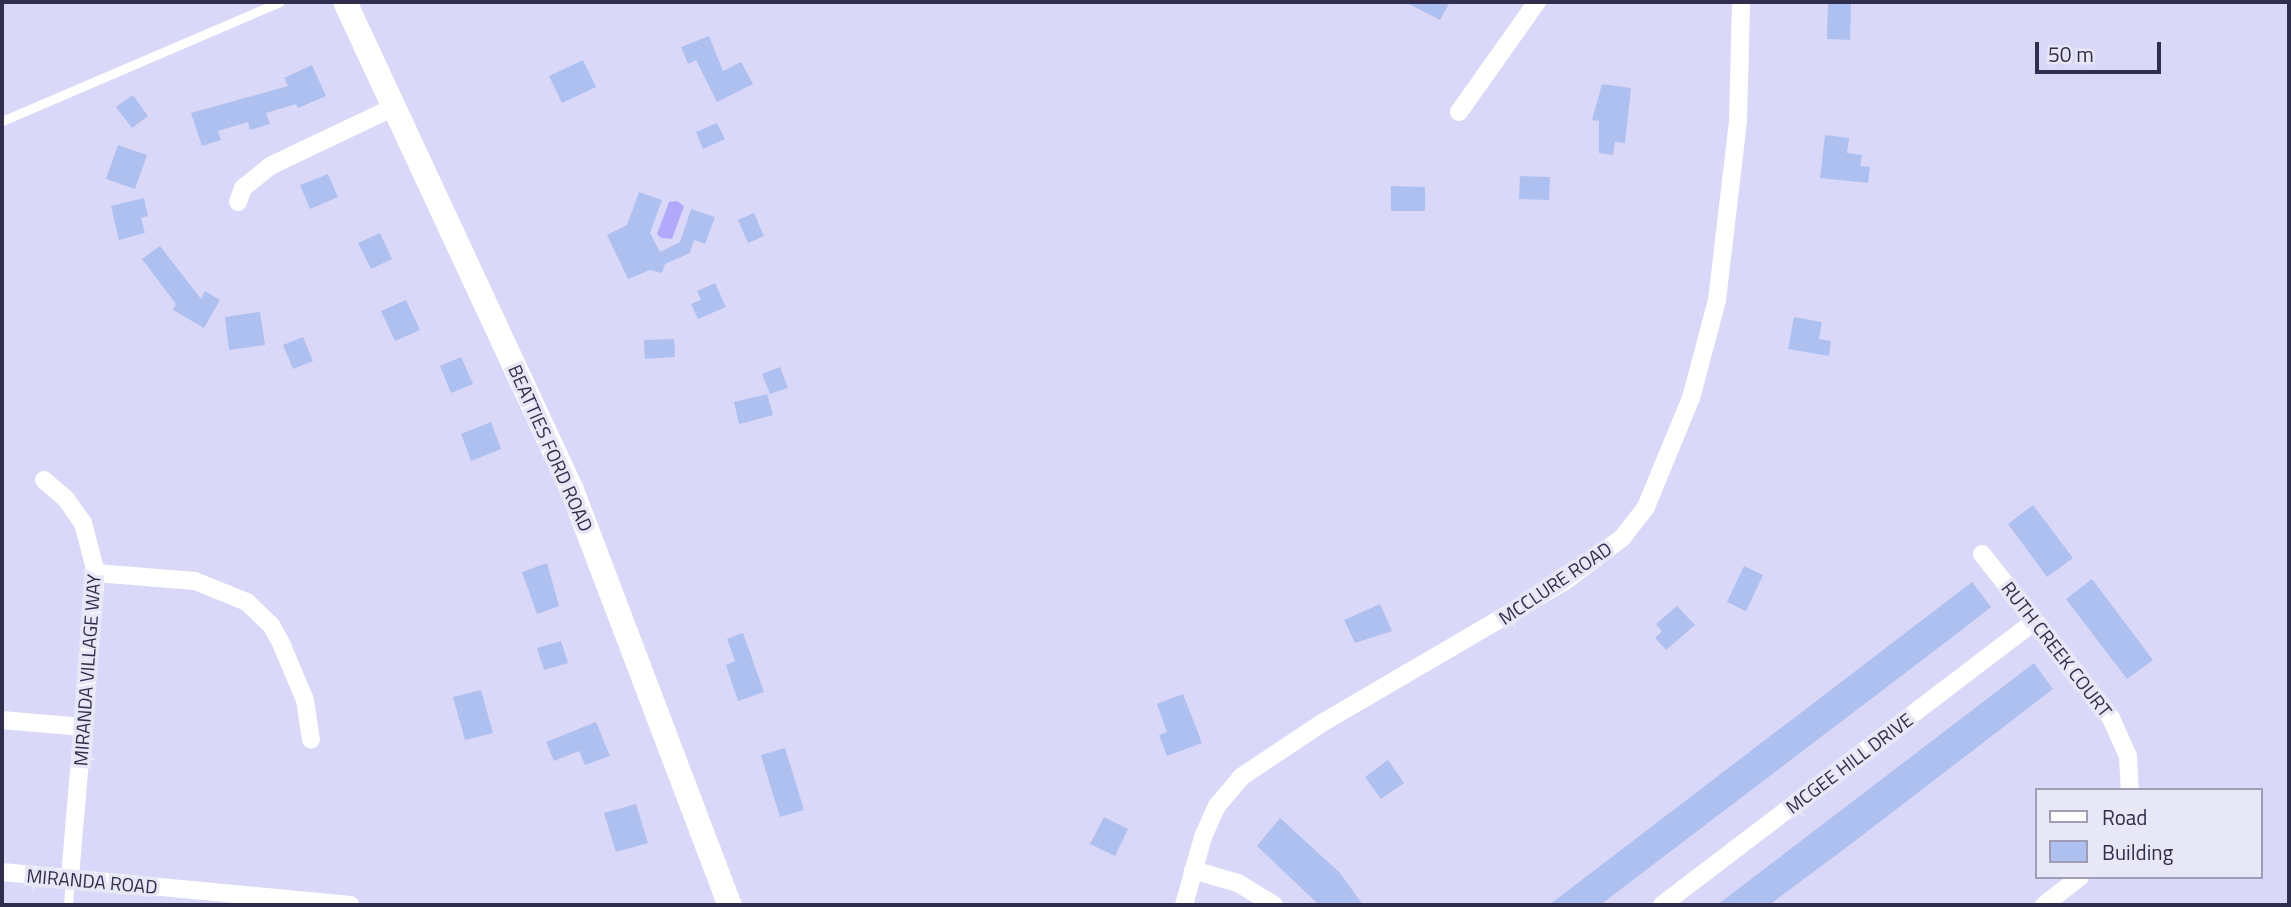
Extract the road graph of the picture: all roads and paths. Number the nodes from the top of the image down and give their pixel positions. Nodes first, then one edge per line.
1 (280, 2) edge
2 (345, 2) edge
3 (1537, 2) edge
4 (1741, 2) edge
5 (394, 107) junction
6 (1459, 112) dead end
7 (2, 121) edge
8 (237, 202) dead end
9 (44, 480) dead end
10 (1982, 554) dead end
11 (96, 573) junction
12 (2035, 621) junction
13 (2, 720) edge
14 (83, 727) junction
15 (312, 740) dead end
16 (2130, 788) edge
17 (1193, 870) junction
18 (2, 872) edge
19 (70, 879) junction
20 (2077, 879) edge
21 (68, 905) edge
22 (350, 905) edge
23 (730, 905) edge
24 (1184, 905) edge
25 (1274, 905) edge
26 (1662, 905) edge
27 (2044, 905) edge

1 - 7 lane
2 - 5 main road, BEATTIES FORD ROAD
3 - 6 street
4 - 17 street, MCCLURE ROAD
5 - 8 street
5 - 23 main road, BEATTIES FORD ROAD
9 - 11 street, MIRANDA VILLAGE WAY
10 - 12 street, RUTH CREEK COURT
11 - 14 street, MIRANDA VILLAGE WAY
11 - 15 street
12 - 16 street, RUTH CREEK COURT
12 - 26 street, MCGEE HILL DRIVE
13 - 14 street
14 - 19 street, MIRANDA VILLAGE WAY
17 - 24 street, MCCLURE ROAD
17 - 25 street
18 - 19 street, MIRANDA ROAD
19 - 21 lane
19 - 22 street, MIRANDA ROAD
20 - 27 street

